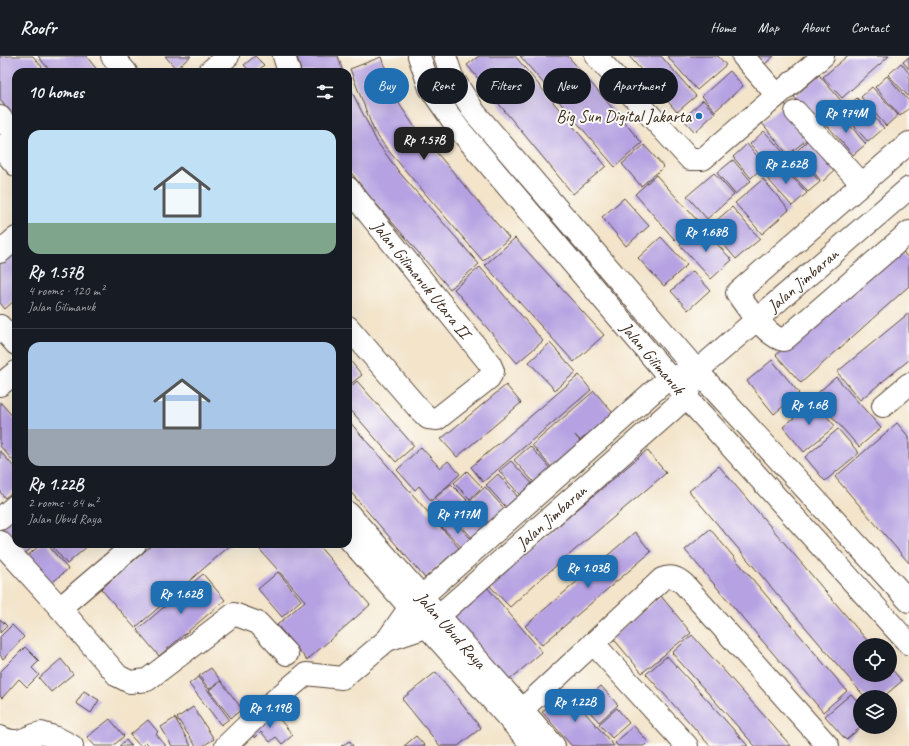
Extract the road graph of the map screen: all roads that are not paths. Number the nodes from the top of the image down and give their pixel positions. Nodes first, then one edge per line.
1 (112, 56) edge
2 (228, 56) edge
3 (284, 56) edge
4 (419, 56) edge
5 (445, 56) edge
6 (596, 56) edge
7 (743, 56) edge
8 (823, 56) edge
9 (122, 68) edge
10 (214, 68) edge
11 (288, 68) edge
12 (777, 95) junction
13 (796, 112) dead end
14 (0, 117) edge
15 (12, 131) edge
16 (909, 143) edge
17 (0, 146) edge
18 (12, 160) edge
19 (862, 184) junction
20 (909, 188) edge
21 (352, 193) edge
22 (909, 232) edge
23 (12, 242) edge
24 (0, 252) edge
25 (756, 320) junction
26 (0, 326) edge
27 (352, 333) edge
28 (12, 340) edge
29 (697, 371) junction
30 (12, 375) edge
31 (670, 378) junction
32 (0, 385) edge
33 (906, 391) edge
34 (653, 392) junction
35 (686, 397) junction
36 (883, 406) dead end
37 (670, 412) junction
38 (12, 508) edge
39 (0, 519) edge
40 (352, 519) edge
41 (0, 542) edge
42 (352, 542) edge
43 (130, 548) edge
44 (398, 582) junction
45 (909, 601) edge
46 (416, 602) junction
47 (60, 608) junction
48 (433, 621) junction
49 (388, 640) junction
50 (593, 643) junction
51 (909, 644) edge
52 (288, 654) dead end
53 (517, 715) junction
54 (0, 737) edge
55 (72, 746) edge
56 (226, 746) edge
57 (533, 746) edge
58 (554, 746) edge
59 (687, 746) edge
60 (828, 746) edge

1 - 9 street
2 - 10 street
3 - 11 street
4 - 31 street, Jalan Gilimanuk
5 - 29 street, Jalan Gilimanuk
6 - 12 street
7 - 12 street
8 - 12 street
13 - 19 street
14 - 15 street
16 - 19 street
17 - 18 street
19 - 25 street
20 - 25 street, Jalan Jimbaran
21 - 27 street, Jalan Gilimanuk Utara II
22 - 25 street
23 - 24 street
25 - 29 street, Jalan Jimbaran
26 - 28 street
29 - 31 street, Jalan Jimbaran
29 - 35 street, Jalan Jimbaran
29 - 45 street, Jalan Gilimanuk
30 - 32 street
31 - 34 street, Jalan Jimbaran
31 - 35 street, Jalan Gilimanuk
33 - 36 street
34 - 37 street
34 - 46 street, Jalan Jimbaran
35 - 37 street, Jalan Jimbaran
35 - 51 street, Jalan Gilimanuk
37 - 48 street, Jalan Jimbaran
38 - 39 street
40 - 44 street, Jalan Ubud Raya
41 - 47 street
42 - 44 street, Jalan Ubud Raya
43 - 47 street
44 - 46 street, Jalan Ubud Raya
46 - 48 street, Jalan Ubud Raya
46 - 49 street, Jalan Jimbaran
47 - 52 street
48 - 49 street, Jalan Jimbaran
48 - 53 street, Jalan Ubud Raya
49 - 56 street, Jalan Jimbaran
50 - 53 street
50 - 59 street
50 - 60 street
53 - 57 street, Jalan Ubud Raya
53 - 58 street, Jalan Ubud Raya
54 - 55 street

